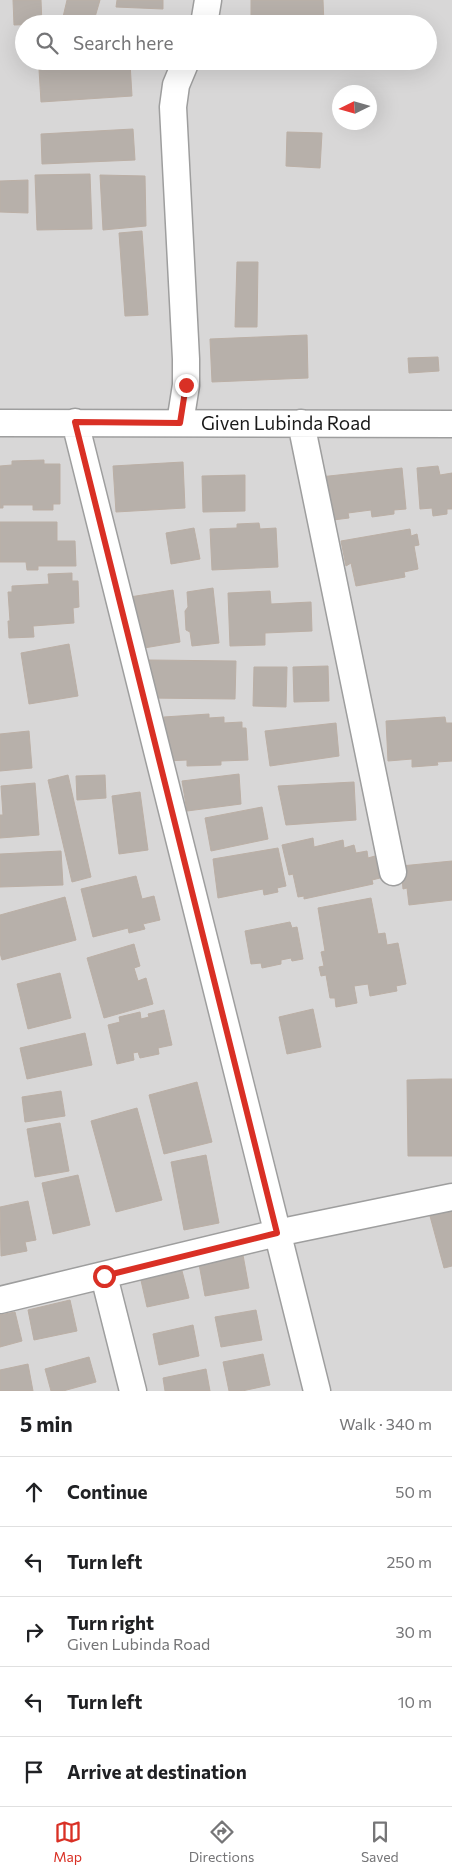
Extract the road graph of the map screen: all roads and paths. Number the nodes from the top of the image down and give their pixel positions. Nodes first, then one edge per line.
1 (208, 0) edge
2 (206, 15) edge
3 (182, 70) edge
4 (0, 422) edge
5 (75, 422) junction
6 (180, 423) junction
7 (301, 423) junction
8 (452, 424) edge
9 (393, 872) dead end
10 (452, 1197) edge
11 (277, 1233) junction
12 (104, 1276) junction
13 (0, 1300) edge
14 (134, 1391) edge
15 (317, 1391) edge

1 - 2 street
3 - 6 street
4 - 5 street, Given Lubinda Road
5 - 6 street, Given Lubinda Road
5 - 11 street
6 - 7 street, Given Lubinda Road
7 - 8 street, Given Lubinda Road
7 - 9 street
10 - 11 street
11 - 12 street
11 - 15 street
12 - 13 street
12 - 14 street

